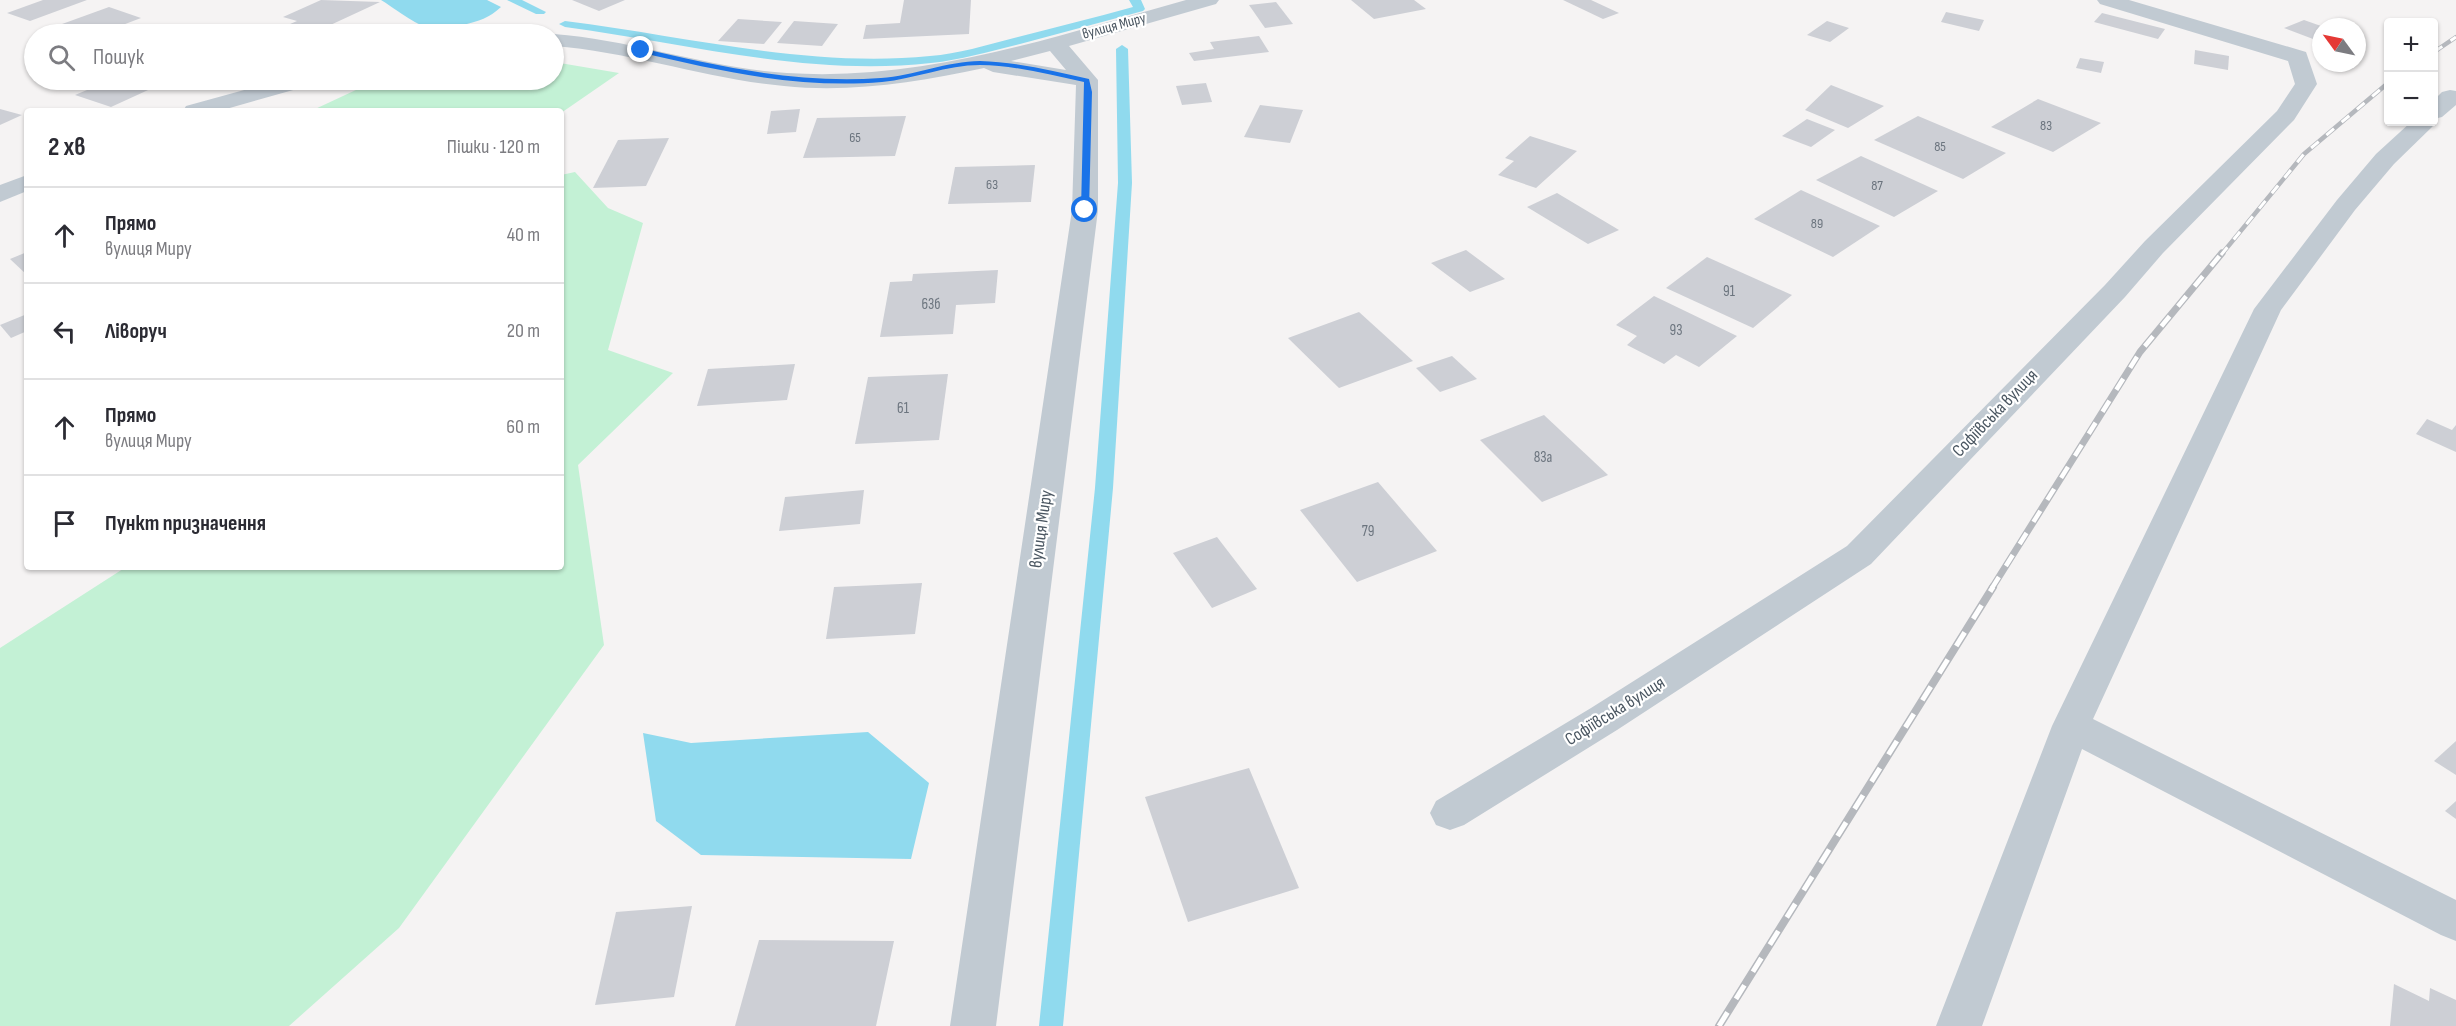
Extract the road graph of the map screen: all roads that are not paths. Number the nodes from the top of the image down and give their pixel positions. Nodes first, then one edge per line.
1 (1209, 0) edge
2 (2107, 0) edge
3 (564, 40) edge
4 (1053, 43) junction
5 (980, 63) junction
6 (1087, 80) junction
7 (268, 90) edge
8 (205, 108) edge
9 (2420, 126) edge
10 (24, 183) edge
11 (0, 195) edge
12 (2071, 726) junction
13 (1450, 813) dead end
14 (2456, 921) edge
15 (973, 1026) edge
16 (1959, 1026) edge

1 - 4 street, вулиця Миру
2 - 13 street, Софіївська вулиця
3 - 5 street, вулиця Миру
4 - 5 street, вулиця Миру
4 - 6 street, вулиця Миру
5 - 6 street
6 - 15 street, вулиця Миру
7 - 8 street
9 - 12 street
10 - 11 street
12 - 14 street
12 - 16 street

